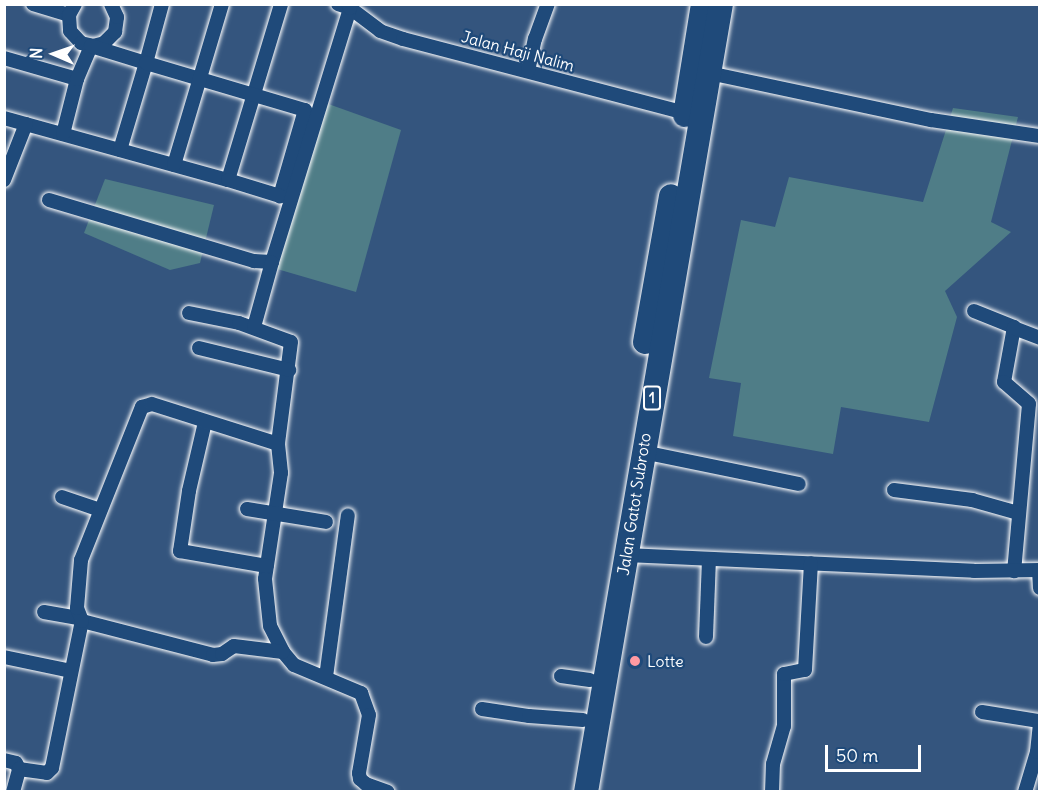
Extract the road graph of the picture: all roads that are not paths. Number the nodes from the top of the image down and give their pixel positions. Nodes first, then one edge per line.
1 (33, 4) edge
2 (111, 4) edge
3 (162, 4) edge
4 (222, 4) edge
5 (281, 4) edge
6 (548, 4) edge
7 (703, 4) edge
8 (721, 4) edge
9 (345, 6) edge
10 (72, 10) edge
11 (91, 46) junction
12 (4, 58) edge
13 (146, 63) junction
14 (528, 71) junction
15 (709, 73) junction
16 (200, 78) junction
17 (77, 79) junction
18 (253, 94) junction
19 (685, 113) junction
20 (4, 118) edge
21 (26, 124) junction
22 (63, 134) junction
23 (1040, 136) edge
24 (120, 150) junction
25 (174, 165) junction
26 (4, 180) edge
27 (228, 180) junction
28 (49, 200) dead end
29 (272, 262) junction
30 (974, 311) dead end
31 (189, 313) dead end
32 (254, 327) junction
33 (1014, 328) junction
34 (1040, 338) edge
35 (199, 348) dead end
36 (289, 370) junction
37 (205, 422) junction
38 (1025, 442) junction
39 (1040, 443) edge
40 (278, 444) junction
41 (643, 452) junction
42 (798, 484) dead end
43 (894, 490) dead end
44 (62, 497) dead end
45 (248, 508) dead end
46 (99, 510) junction
47 (275, 512) junction
48 (1018, 513) junction
49 (348, 515) dead end
50 (326, 522) dead end
51 (626, 555) junction
52 (709, 560) junction
53 (811, 563) junction
54 (267, 566) junction
55 (1039, 570) edge
56 (1014, 571) junction
57 (1040, 588) edge
58 (44, 612) dead end
59 (81, 620) junction
60 (706, 637) dead end
61 (283, 652) junction
62 (4, 657) edge
63 (72, 671) junction
64 (561, 676) dead end
65 (326, 677) junction
66 (590, 680) junction
67 (482, 709) dead end
68 (982, 712) dead end
69 (583, 720) junction
70 (1040, 721) edge
71 (4, 760) edge
72 (19, 769) junction
73 (13, 792) edge
74 (388, 792) edge
75 (572, 792) edge
76 (586, 792) edge
77 (772, 792) edge
78 (1025, 792) edge

1 - 10 street
2 - 11 street
3 - 13 street
4 - 16 street
5 - 18 street
6 - 14 street
7 - 19 highway, Jalan Gatot Subroto / 1
8 - 15 highway, Jalan Gatot Subroto / 1
9 - 14 street, Jalan Haji Nalim
9 - 29 street
10 - 11 street
11 - 13 street
11 - 17 street
12 - 17 street
13 - 16 street
13 - 24 street
14 - 19 street, Jalan Haji Nalim
15 - 23 street
15 - 41 highway, Jalan Gatot Subroto / 1
16 - 18 street
16 - 25 street
17 - 22 street
18 - 27 street
18 - 27 street
19 - 66 highway, Jalan Gatot Subroto / 1
20 - 21 street
21 - 22 street
21 - 26 street
22 - 24 street
24 - 25 street
25 - 27 street
28 - 29 street
29 - 32 street
30 - 33 street
31 - 32 street
32 - 36 street
33 - 34 street
33 - 38 street
35 - 36 street
36 - 40 street
37 - 40 street
37 - 46 street
37 - 54 street
38 - 39 street
38 - 48 street
40 - 47 street
41 - 42 street
41 - 51 highway, Jalan Gatot Subroto / 1
43 - 48 street
44 - 46 street
45 - 47 street
46 - 59 street
47 - 50 street
47 - 54 street
48 - 56 street
49 - 65 street
51 - 52 street
51 - 76 highway, Jalan Gatot Subroto / 1
52 - 53 street
52 - 60 street
53 - 56 street
53 - 77 street
54 - 61 street
55 - 56 street
55 - 57 street
58 - 59 street
59 - 61 street
59 - 63 street
61 - 65 street
62 - 63 street
63 - 72 street
64 - 66 street
65 - 74 street
66 - 69 highway, Jalan Gatot Subroto / 1
67 - 69 street
68 - 70 street
69 - 75 highway, Jalan Gatot Subroto / 1
70 - 78 street
71 - 72 street
72 - 73 street

